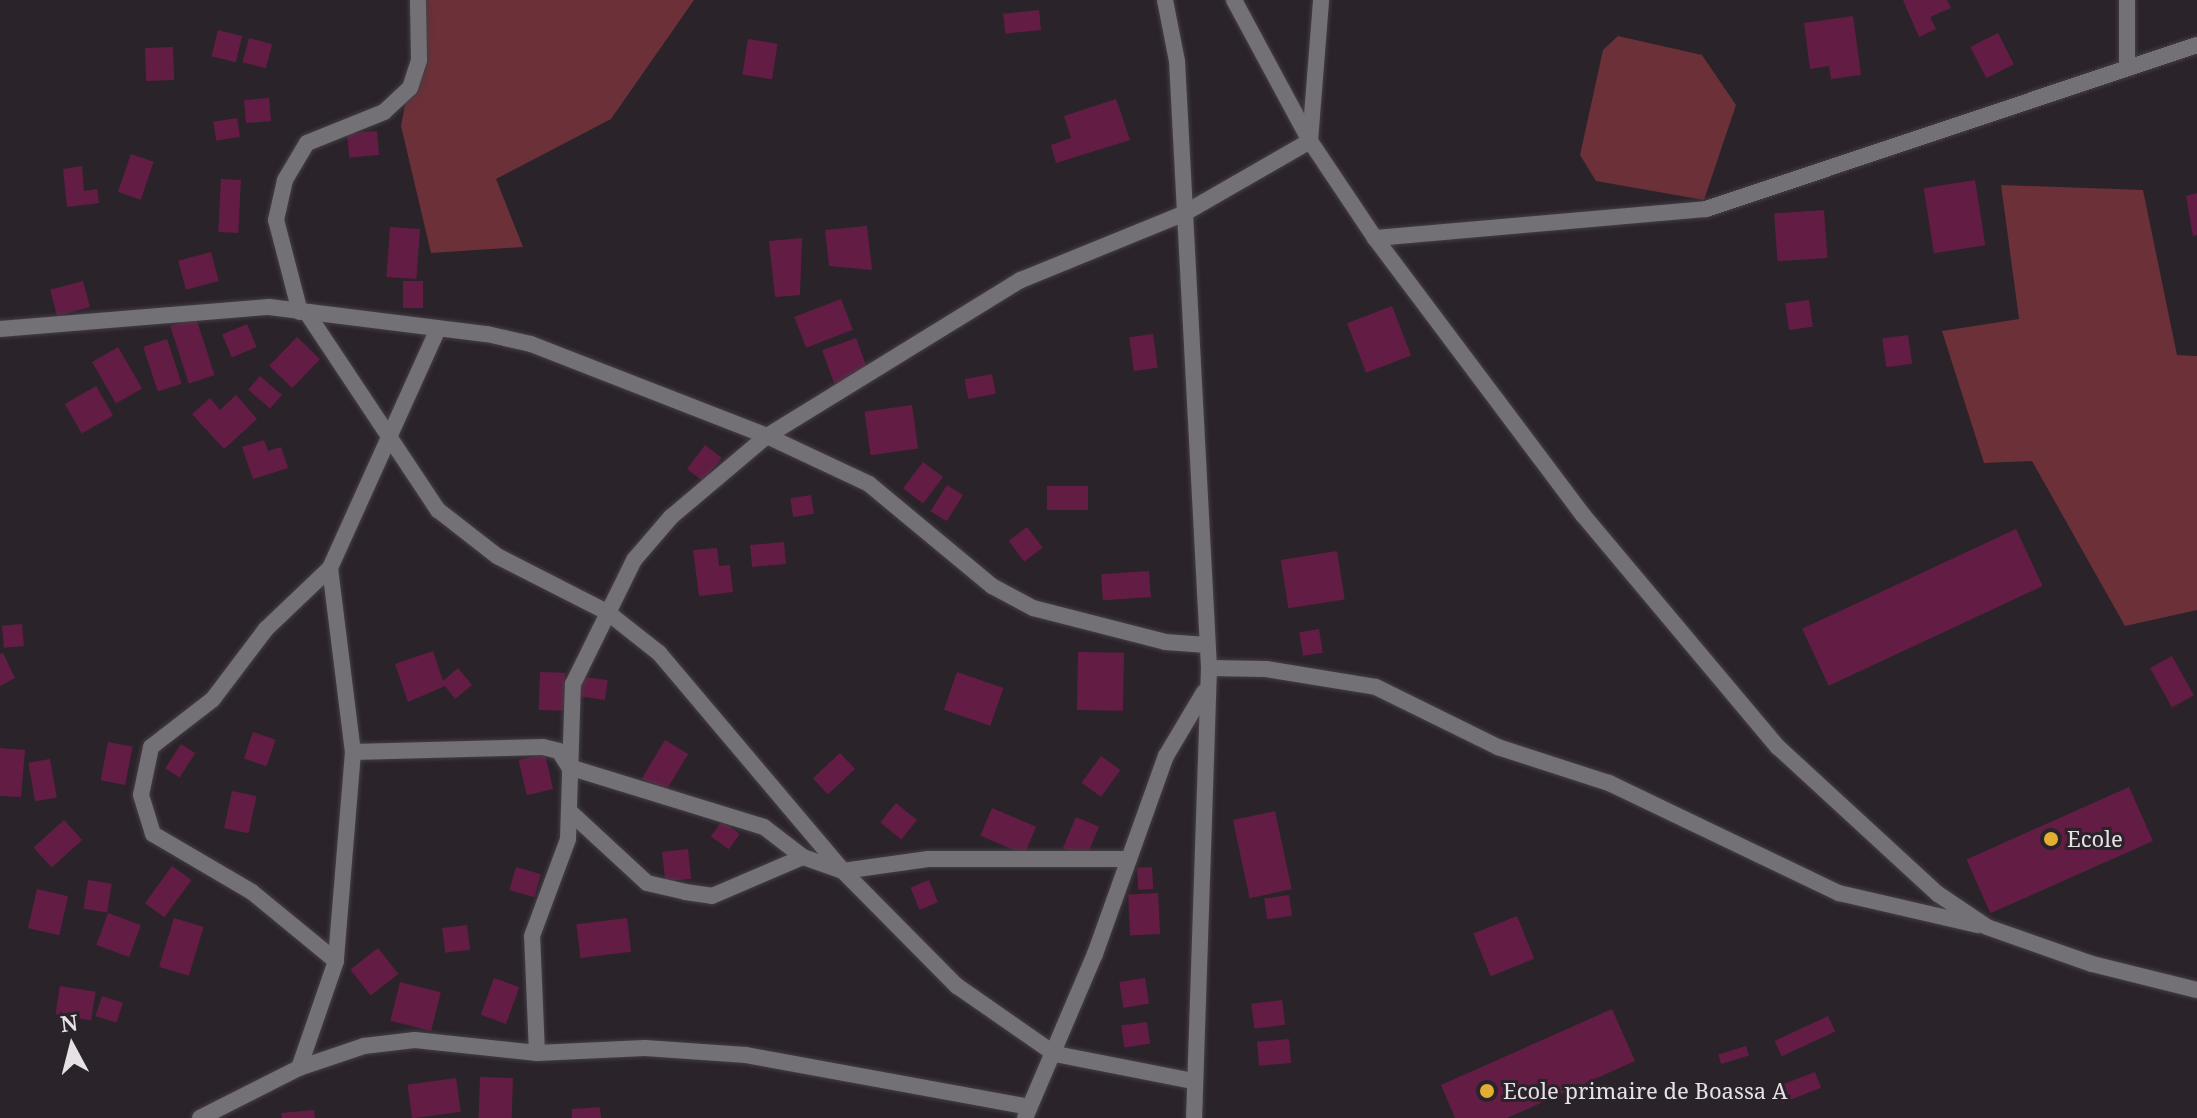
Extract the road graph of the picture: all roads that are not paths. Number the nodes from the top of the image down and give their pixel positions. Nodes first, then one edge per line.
1 (418, 0) edge
2 (1165, 0) edge
3 (1234, 0) edge
4 (1321, 0) edge
5 (2127, 0) edge
6 (2197, 45) edge
7 (2127, 66) junction
8 (1310, 141) junction
9 (1183, 214) junction
10 (1375, 238) junction
11 (303, 312) junction
12 (0, 329) edge
13 (437, 331) junction
14 (767, 436) junction
15 (388, 440) junction
16 (330, 568) junction
17 (607, 612) junction
18 (1207, 645) junction
19 (1209, 668) junction
20 (1205, 691) junction
21 (353, 752) junction
22 (569, 767) junction
23 (569, 811) junction
24 (803, 857) junction
25 (1129, 859) junction
26 (843, 871) junction
27 (1987, 927) junction
28 (336, 961) junction
29 (2197, 990) edge
30 (537, 1053) junction
31 (1055, 1054) junction
32 (299, 1068) junction
33 (1193, 1081) junction
34 (1027, 1112) edge
35 (200, 1118) edge
36 (1194, 1118) edge

1 - 11 street
2 - 9 street
3 - 8 street
4 - 8 street
5 - 7 street
6 - 7 street
7 - 10 street
8 - 9 street
8 - 10 street
9 - 14 street
9 - 18 street
10 - 27 street
11 - 12 street
11 - 13 street
11 - 15 street
13 - 14 street
13 - 15 street
14 - 17 street
14 - 18 street
15 - 16 street
15 - 17 street
16 - 21 street
16 - 28 street
17 - 22 street
17 - 26 street
18 - 19 street
19 - 20 street
19 - 27 street
20 - 25 street
20 - 33 street
21 - 22 street
21 - 28 street
22 - 23 street
22 - 24 street
23 - 24 street
23 - 30 street
24 - 26 street
25 - 26 street
25 - 31 street
26 - 31 street
27 - 29 street
28 - 32 street
30 - 32 street
30 - 34 street
31 - 33 street
31 - 34 street
32 - 35 street
33 - 36 street

